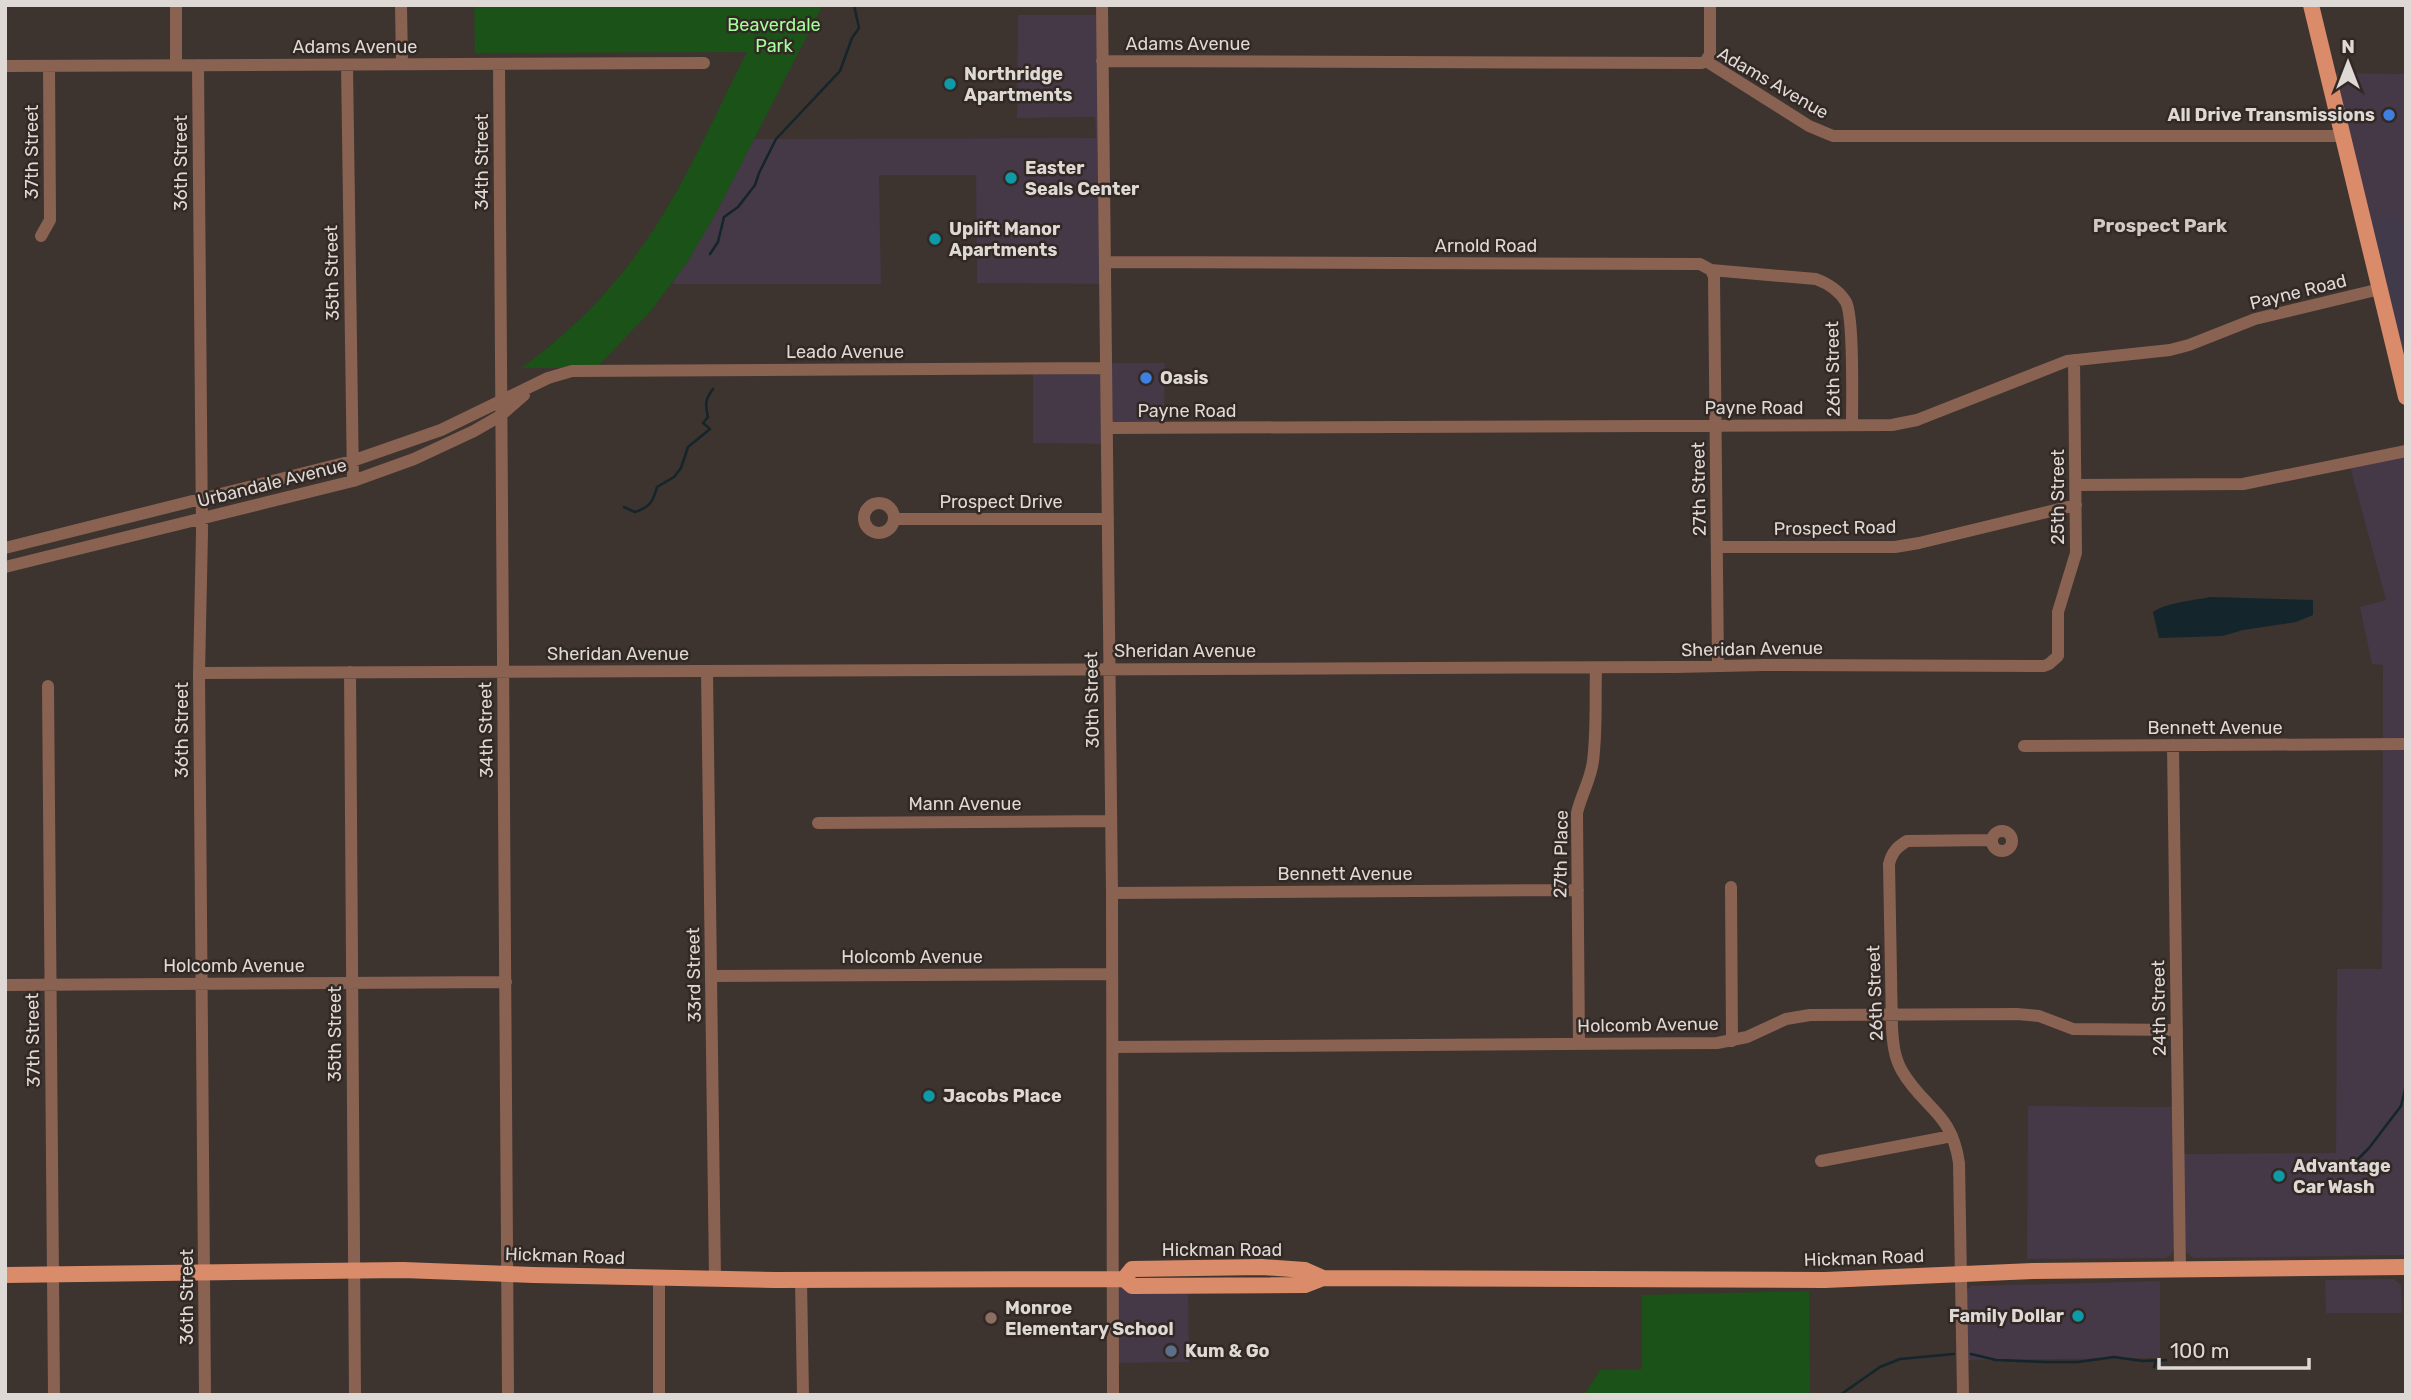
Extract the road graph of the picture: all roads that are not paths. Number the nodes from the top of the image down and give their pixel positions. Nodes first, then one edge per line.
1 (176, 5) edge
2 (401, 5) edge
3 (1101, 5) edge
4 (1710, 5) edge
5 (2311, 5) edge
6 (1102, 61) junction
7 (1706, 61) junction
8 (704, 63) dead end
9 (402, 64) junction
10 (499, 64) junction
11 (176, 65) junction
12 (198, 65) junction
13 (347, 65) junction
14 (5, 66) edge
15 (50, 66) junction
16 (2343, 136) junction
17 (41, 236) dead end
18 (1105, 262) junction
19 (1711, 270) junction
20 (2380, 289) junction
21 (1849, 311) joint
22 (2074, 360) junction
23 (1106, 368) junction
24 (583, 370) joint
25 (529, 389) junction
26 (2406, 397) edge
27 (500, 401) junction
28 (500, 416) junction
29 (1716, 425) junction
30 (1852, 425) junction
31 (1107, 428) junction
32 (2406, 452) edge
33 (352, 461) junction
34 (353, 481) junction
35 (2076, 485) junction
36 (201, 499) junction
37 (2076, 505) junction
38 (201, 519) junction
39 (894, 519) dead end
40 (1108, 519) junction
41 (1717, 547) junction
42 (5, 548) edge
43 (5, 567) edge
44 (1718, 666) junction
45 (2044, 666) joint
46 (1596, 668) junction
47 (1109, 669) junction
48 (707, 671) junction
49 (350, 672) junction
50 (502, 672) junction
51 (199, 673) junction
52 (48, 686) dead end
53 (2406, 744) edge
54 (2173, 745) junction
55 (2024, 746) dead end
56 (1111, 821) junction
57 (818, 823) dead end
58 (1992, 840) dead end
59 (1731, 887) dead end
60 (1577, 890) junction
61 (1112, 893) junction
62 (1112, 974) junction
63 (712, 975) junction
64 (506, 982) junction
65 (352, 983) junction
66 (202, 984) junction
67 (5, 985) edge
68 (50, 985) junction
69 (1892, 1014) junction
70 (2177, 1030) junction
71 (1732, 1041) junction
72 (1578, 1044) junction
73 (1113, 1047) junction
74 (1952, 1136) junction
75 (1821, 1161) dead end
76 (2406, 1267) edge
77 (2180, 1269) junction
78 (354, 1271) junction
79 (204, 1273) junction
80 (507, 1274) junction
81 (1961, 1274) junction
82 (5, 1275) edge
83 (53, 1275) junction
84 (659, 1278) junction
85 (715, 1279) junction
86 (1118, 1279) junction
87 (802, 1280) junction
88 (54, 1395) edge
89 (205, 1395) edge
90 (355, 1395) edge
91 (508, 1395) edge
92 (659, 1395) edge
93 (803, 1395) edge
94 (1113, 1395) edge
95 (1963, 1395) edge

1 - 11 street
2 - 9 street
3 - 6 street, 30th Street
4 - 7 street
5 - 16 main road
6 - 7 street, Adams Avenue
6 - 18 street, 30th Street
7 - 16 street, Adams Avenue
8 - 10 street, Adams Avenue
9 - 10 street, Adams Avenue
9 - 13 street, Adams Avenue
10 - 27 street, 34th Street
11 - 12 street, Adams Avenue
11 - 15 street, Adams Avenue
12 - 13 street, Adams Avenue
12 - 36 street, 36th Street
13 - 33 street, 35th Street
14 - 15 street, Adams Avenue
15 - 17 street, 37th Street
16 - 20 main road
18 - 19 street, Arnold Road
18 - 23 street, 30th Street
19 - 21 street, Arnold Road
19 - 29 street, 27th Street
20 - 22 street, Payne Road
20 - 26 main road
21 - 30 street, 26th Street
22 - 30 street, Payne Road
22 - 35 street, 25th Street
23 - 24 street, Leado Avenue
23 - 31 street, 30th Street
24 - 25 street, Urbandale Avenue
25 - 27 street, Urbandale Avenue
25 - 28 street, Urbandale Avenue
27 - 28 street, 34th Street
27 - 33 street, Urbandale Avenue
28 - 34 street, Urbandale Avenue
28 - 50 street, 34th Street
29 - 30 street, Payne Road
29 - 31 street, Payne Road
29 - 41 street, 27th Street
31 - 40 street, 30th Street
32 - 35 street
33 - 34 street, 35th Street
33 - 36 street, Urbandale Avenue
34 - 38 street, Urbandale Avenue
35 - 37 street, 25th Street
36 - 38 street, 36th Street
36 - 42 street, Urbandale Avenue
37 - 41 street, Prospect Road
37 - 45 street, 25th Street
38 - 43 street, Urbandale Avenue
38 - 51 street, 36th Street
39 - 40 street, Prospect Drive
40 - 47 street, 30th Street
41 - 44 street, 27th Street
44 - 45 street, Sheridan Avenue
44 - 46 street, Sheridan Avenue
46 - 47 street, Sheridan Avenue
46 - 60 street, 27th Place
47 - 48 street, Sheridan Avenue
47 - 56 street, 30th Street
48 - 50 street, Sheridan Avenue
48 - 63 street, 33rd Street
49 - 50 street, Sheridan Avenue
49 - 51 street, Sheridan Avenue
49 - 65 street, 35th Street
50 - 64 street, 34th Street
51 - 66 street, 36th Street
52 - 68 street, 37th Street
53 - 54 street, Bennett Avenue
54 - 55 street, Bennett Avenue
54 - 70 street, 24th Street
56 - 57 street, Mann Avenue
56 - 61 street, 30th Street
58 - 69 street, 26th Street
59 - 71 street
60 - 61 street, Bennett Avenue
60 - 72 street, 27th Place
61 - 62 street, 30th Street
62 - 63 street, Holcomb Avenue
62 - 73 street, 30th Street
63 - 85 street, 33rd Street
64 - 65 street, Holcomb Avenue
64 - 80 street, 34th Street
65 - 66 street, Holcomb Avenue
65 - 78 street, 35th Street
66 - 68 street, Holcomb Avenue
66 - 79 street, 36th Street
67 - 68 street, Holcomb Avenue
68 - 83 street, 37th Street
69 - 70 street, Holcomb Avenue
69 - 71 street, Holcomb Avenue
69 - 74 street, 26th Street
70 - 77 street, 24th Street
71 - 72 street, Holcomb Avenue
72 - 73 street, Holcomb Avenue
73 - 86 street, 30th Street
74 - 75 street
74 - 81 street, 26th Street
76 - 77 main road, Hickman Road
77 - 81 main road, Hickman Road
78 - 79 main road, Hickman Road
78 - 80 main road, Hickman Road
78 - 90 street, 35th Street
79 - 83 main road, Hickman Road
79 - 89 street, 36th Street
80 - 84 main road, Hickman Road
80 - 91 street, 34th Street
81 - 86 main road, Hickman Road
81 - 95 street, 26th Street
82 - 83 main road, Hickman Road
83 - 88 street, 37th Street
84 - 85 main road, Hickman Road
84 - 92 street
85 - 87 main road, Hickman Road
86 - 87 main road, Hickman Road
86 - 94 street, 30th Street
87 - 93 street

